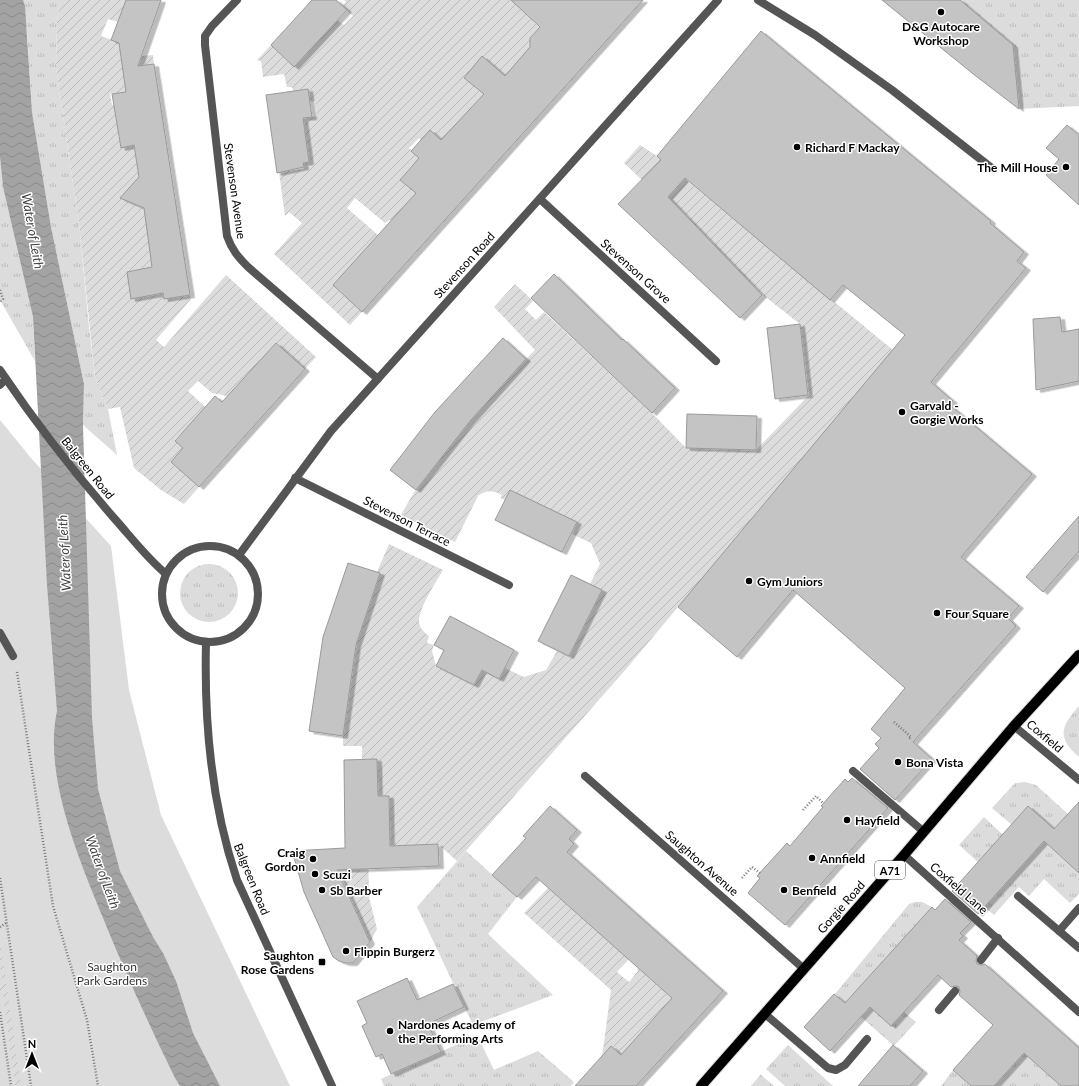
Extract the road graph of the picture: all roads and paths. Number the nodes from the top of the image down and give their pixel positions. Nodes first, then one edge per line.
1 (237, 0) edge
2 (718, 0) edge
3 (758, 0) edge
4 (993, 169) dead end
5 (540, 199) junction
6 (0, 290) edge
7 (0, 302) edge
8 (716, 361) dead end
9 (0, 370) edge
10 (378, 379) junction
11 (3, 382) edge
12 (295, 478) junction
13 (239, 555) junction
14 (166, 574) junction
15 (508, 585) dead end
16 (0, 633) edge
17 (206, 642) junction
18 (1079, 655) edge
19 (12, 656) joint
20 (894, 722) dead end
21 (1014, 726) junction
22 (909, 739) dead end
23 (853, 771) dead end
24 (585, 776) dead end
25 (1079, 780) edge
26 (823, 803) dead end
27 (803, 810) dead end
28 (924, 832) junction
29 (904, 855) junction
30 (760, 874) dead end
31 (0, 878) edge
32 (742, 878) dead end
33 (1018, 896) dead end
34 (1079, 908) edge
35 (6, 923) junction
36 (0, 926) edge
37 (1059, 931) junction
38 (998, 938) junction
39 (1079, 948) edge
40 (981, 960) dead end
41 (804, 969) junction
42 (955, 991) dead end
43 (939, 1010) dead end
44 (0, 1012) edge
45 (1079, 1012) edge
46 (765, 1014) junction
47 (867, 1039) dead end
48 (11, 1086) edge
49 (31, 1086) edge
50 (98, 1086) edge
51 (332, 1086) edge
52 (702, 1086) edge

1 - 10 street, Stevenson Avenue
2 - 5 street, Stevenson Road
3 - 4 street
5 - 8 street, Stevenson Grove
5 - 10 street, Stevenson Road
6 - 7 path
9 - 11 street, Balgreen Road
10 - 12 street, Stevenson Road
11 - 14 street, Balgreen Road
12 - 13 street, Stevenson Road
12 - 15 street, Stevenson Terrace
13 - 14 street
13 - 17 street
14 - 17 street
16 - 19 street
17 - 51 street, Balgreen Road
18 - 21 main road, Gorgie Road / A71
19 - 50 path
20 - 22 path
21 - 25 street, Coxfield
21 - 28 main road, Gorgie Road / A71
23 - 28 street
24 - 41 street, Saughton Avenue
26 - 27 path
28 - 29 main road, Gorgie Road / A71
29 - 38 street, Coxfield Lane
29 - 41 main road, Gorgie Road / A71
30 - 32 path
31 - 35 path
33 - 37 street
34 - 37 street
35 - 36 path
35 - 49 path
37 - 39 street
38 - 40 street
38 - 45 street, Coxfield Lane
41 - 46 main road, Gorgie Road / A71
42 - 43 street
44 - 48 path
46 - 47 street
46 - 52 main road, Gorgie Road / A71

